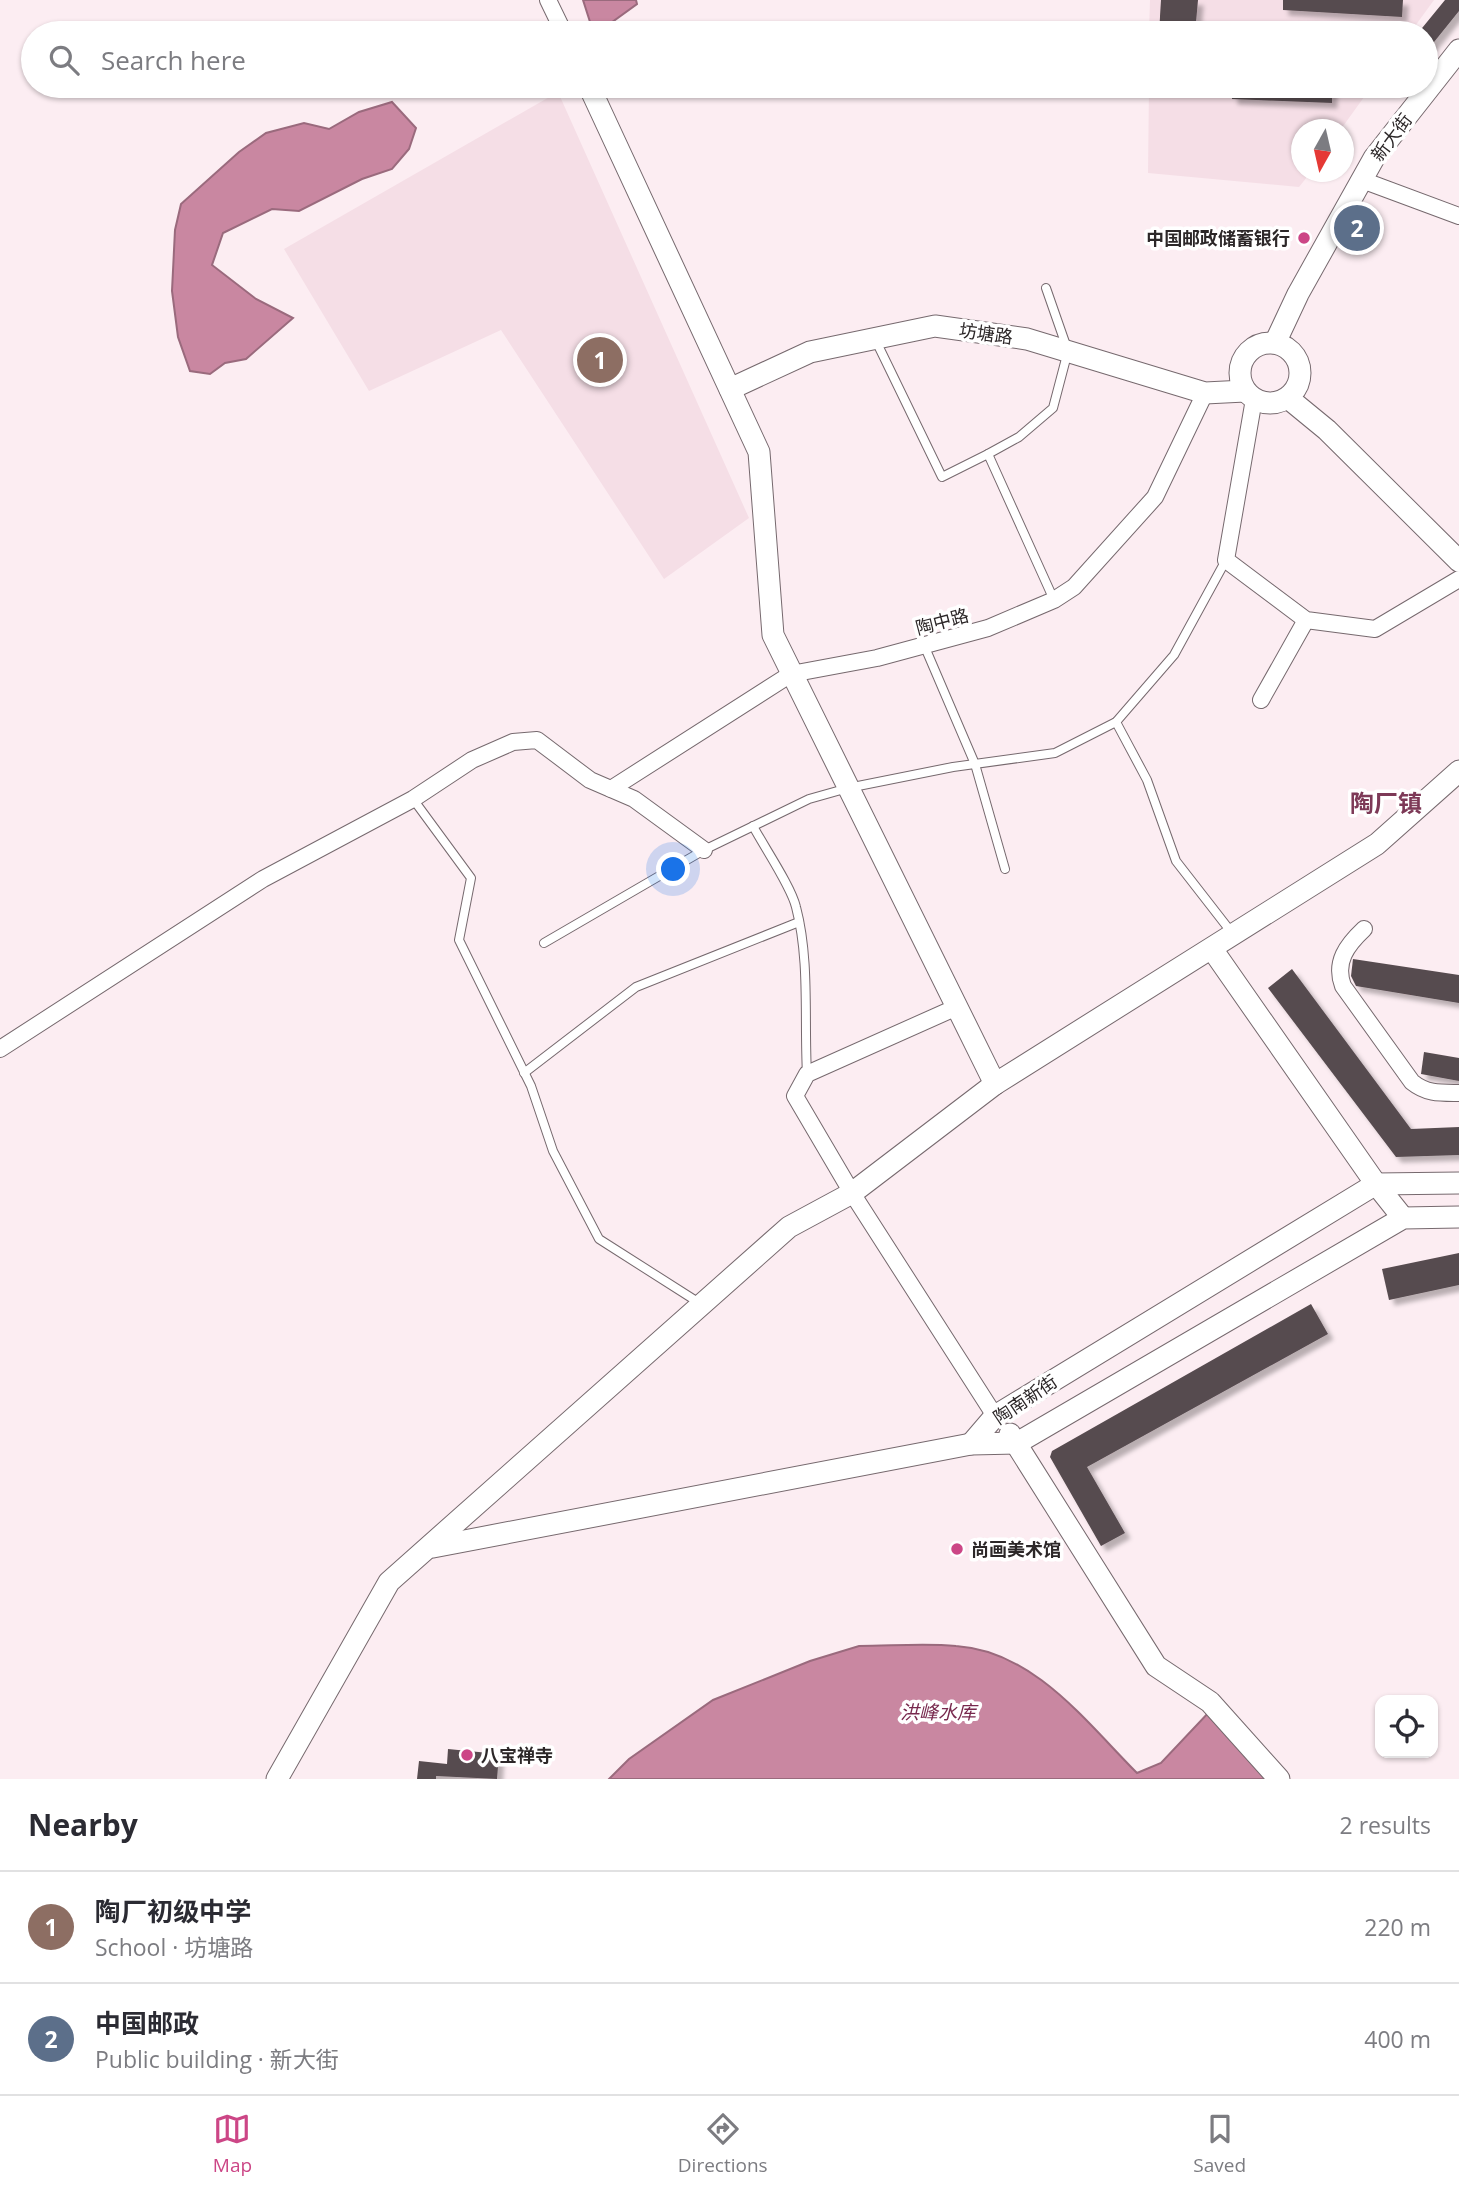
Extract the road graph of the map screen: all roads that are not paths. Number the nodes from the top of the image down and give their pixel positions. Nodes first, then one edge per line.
1 (548, 0) edge
2 (558, 21) edge
3 (1459, 50) edge
4 (1438, 77) edge
5 (595, 98) edge
6 (1421, 98) edge
7 (1362, 180) junction
8 (1459, 216) edge
9 (1046, 288) dead end
10 (875, 338) junction
11 (1275, 343) junction
12 (1068, 351) junction
13 (730, 389) junction
14 (1205, 393) junction
15 (1250, 395) junction
16 (1288, 398) junction
17 (988, 454) junction
18 (1226, 560) junction
19 (1459, 561) edge
20 (1459, 579) edge
21 (1054, 600) junction
22 (1306, 620) junction
23 (924, 645) junction
24 (792, 674) junction
25 (1261, 700) dead end
26 (1116, 722) junction
27 (975, 764) junction
28 (1459, 771) edge
29 (848, 788) junction
30 (611, 789) junction
31 (413, 799) junction
32 (753, 826) junction
33 (704, 850) junction
34 (1005, 869) dead end
35 (799, 922) junction
36 (1364, 929) dead end
37 (1234, 935) junction
38 (544, 943) dead end
39 (1212, 949) junction
40 (957, 1007) junction
41 (0, 1049) edge
42 (524, 1073) junction
43 (807, 1074) junction
44 (995, 1084) junction
45 (1459, 1093) edge
46 (1459, 1183) edge
47 (1376, 1184) junction
48 (852, 1193) junction
49 (1459, 1217) edge
50 (1403, 1218) junction
51 (701, 1304) junction
52 (995, 1416) junction
53 (1017, 1443) junction
54 (971, 1444) junction
55 (431, 1547) junction
56 (277, 1779) edge
57 (1279, 1779) edge

1 - 2 street
3 - 4 street, 新大街
5 - 13 street
6 - 7 street, 新大街
7 - 8 street
7 - 11 street, 新大街
9 - 12 lane
10 - 12 street, 坊塘路
10 - 13 street, 坊塘路
10 - 17 lane
11 - 15 street
11 - 16 street
12 - 14 street, 坊塘路
12 - 17 lane
13 - 24 street
14 - 15 street, 坊塘路
14 - 21 street, 陶中路
15 - 16 street
15 - 18 street
16 - 19 street
17 - 21 lane
18 - 22 street
18 - 26 lane
20 - 22 street
21 - 23 street, 陶中路
22 - 25 street
23 - 24 street, 陶中路
23 - 27 lane
24 - 29 street
24 - 30 street, 陶中路
26 - 27 lane
26 - 37 lane
27 - 29 lane
27 - 34 lane
28 - 37 street
29 - 32 lane
29 - 40 street
30 - 31 street
30 - 33 street
31 - 41 street
31 - 42 lane
32 - 33 lane
32 - 35 lane
33 - 38 lane
35 - 42 lane
35 - 43 lane
36 - 45 street
37 - 39 street
39 - 44 street
39 - 47 street
40 - 43 street
40 - 44 street
42 - 51 lane
43 - 48 street
44 - 48 street
46 - 47 street
47 - 50 street
47 - 52 street, 陶南新街
48 - 51 street
48 - 52 street
49 - 50 street, 陶南新街
50 - 53 street, 陶南新街
51 - 55 street
52 - 53 street
52 - 54 street, 陶南新街
53 - 54 street, 陶南新街
53 - 57 street
54 - 55 street
55 - 56 street

